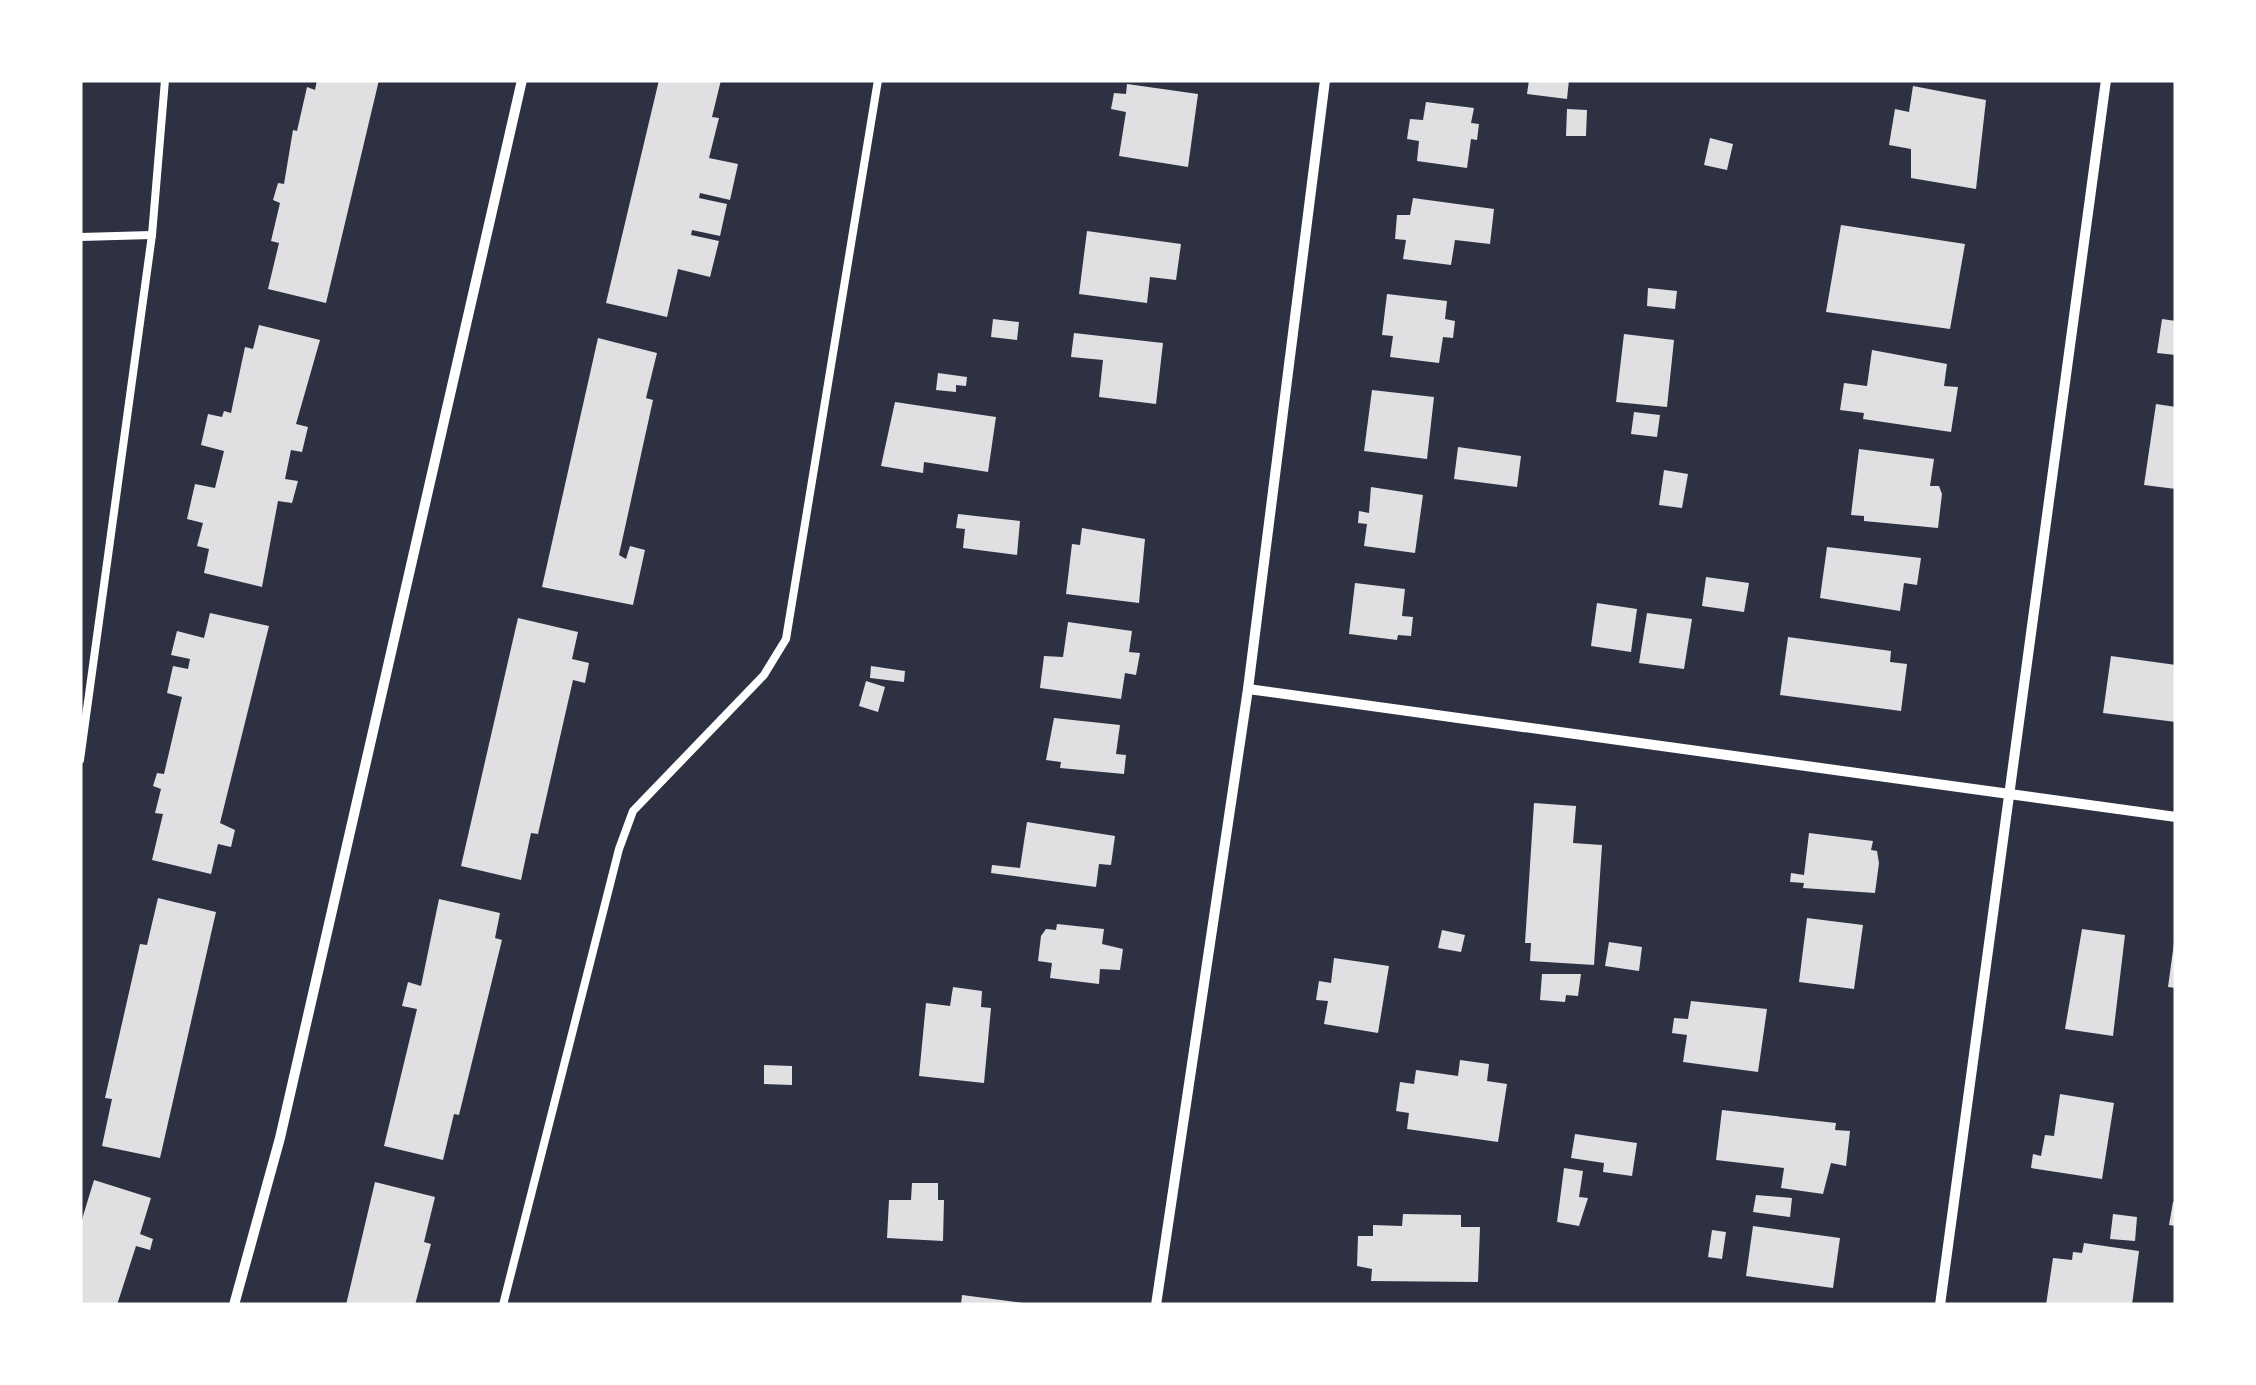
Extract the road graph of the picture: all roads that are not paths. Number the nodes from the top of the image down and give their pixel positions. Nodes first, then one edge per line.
1 (165, 80) edge
2 (522, 80) edge
3 (878, 80) edge
4 (1325, 80) edge
5 (2106, 80) edge
6 (152, 235) junction
7 (80, 237) edge
8 (1248, 689) junction
9 (80, 760) edge
10 (2010, 794) junction
11 (2176, 818) edge
12 (234, 1305) edge
13 (504, 1305) edge
14 (1156, 1305) edge
15 (1940, 1305) edge

1 - 6 lane
2 - 12 street
3 - 13 lane
4 - 8 street
5 - 10 street
6 - 7 lane
6 - 9 lane
8 - 10 street
8 - 14 street
10 - 11 street
10 - 15 street

